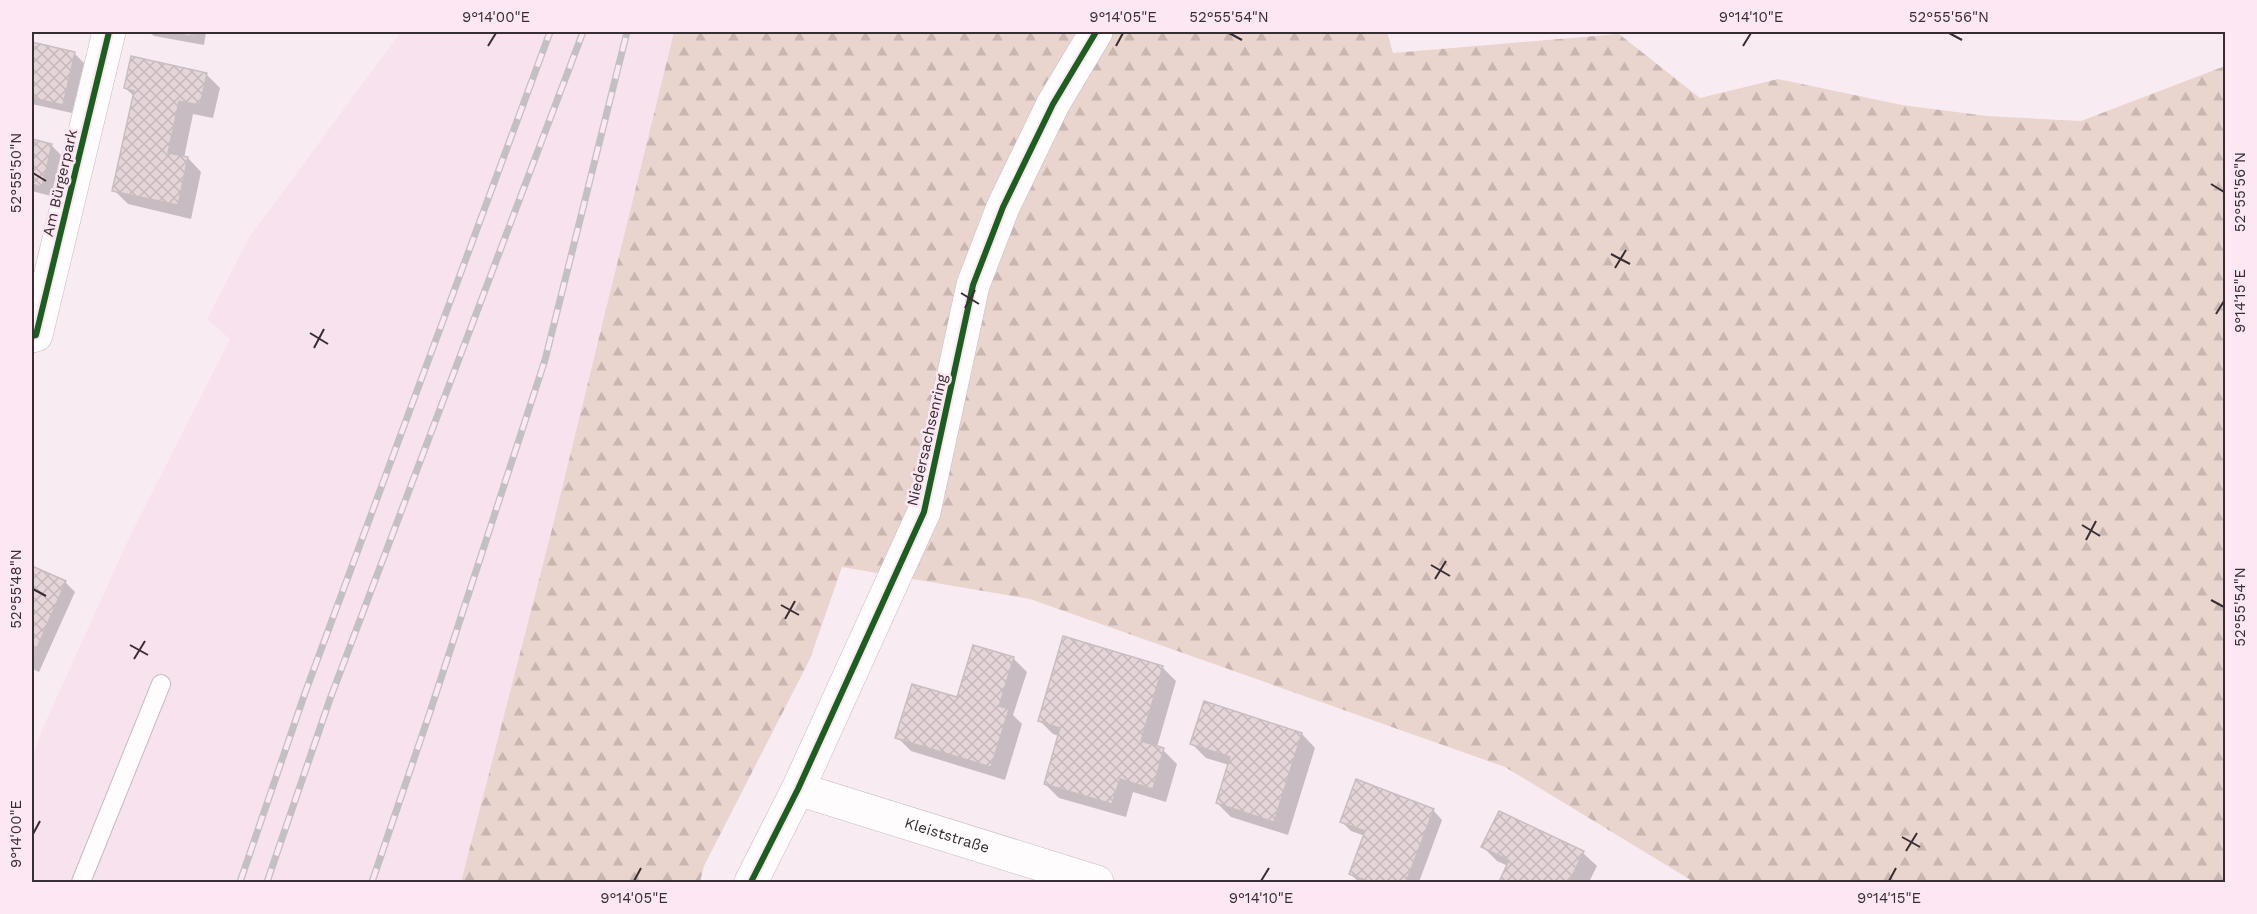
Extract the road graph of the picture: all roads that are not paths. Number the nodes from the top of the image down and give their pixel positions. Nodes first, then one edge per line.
1 (109, 32) edge
2 (1096, 32) edge
3 (32, 336) edge
4 (161, 684) dead end
5 (798, 789) junction
6 (81, 882) edge
7 (751, 882) edge
8 (1096, 882) edge

1 - 3 street, Am Bürgerpark
2 - 5 street, Niedersachsenring
4 - 6 lane
5 - 7 street, Niedersachsenring
5 - 8 street, Kleiststraße

